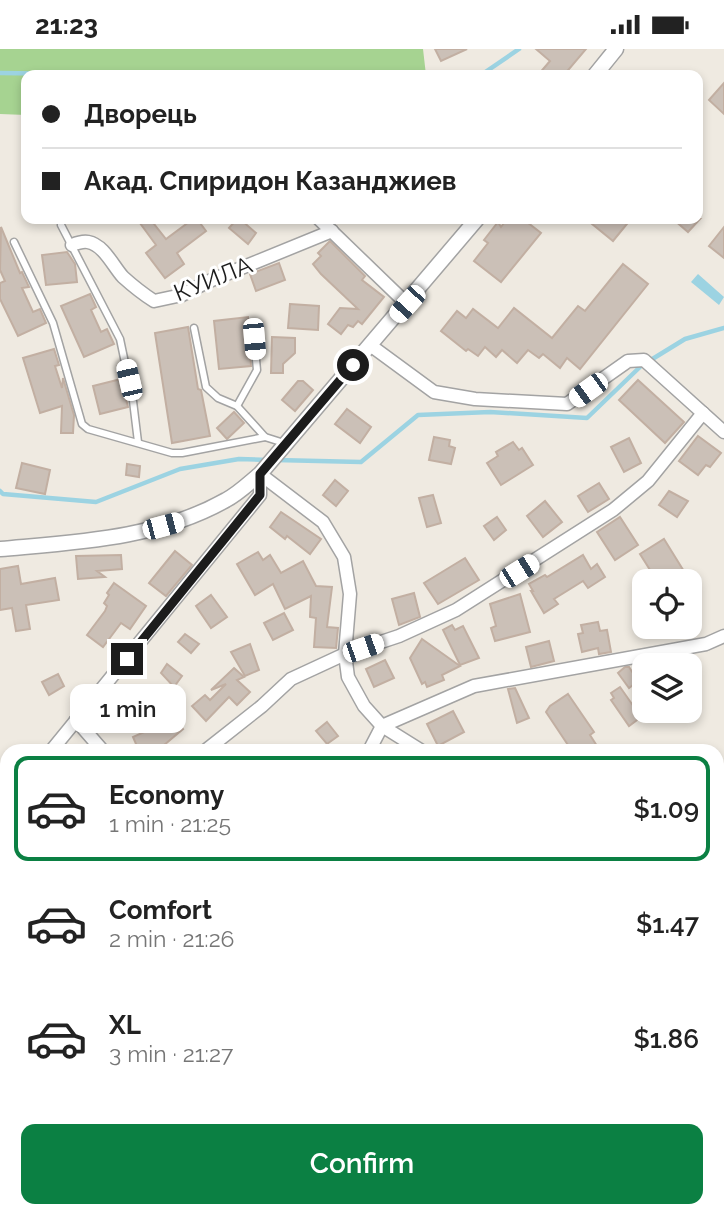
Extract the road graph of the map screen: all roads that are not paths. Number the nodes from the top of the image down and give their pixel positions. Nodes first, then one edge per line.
1 (616, 49) edge
2 (598, 70) edge
3 (324, 224) edge
4 (473, 224) edge
5 (61, 225) dead end
6 (332, 231) junction
7 (14, 242) dead end
8 (72, 245) junction
9 (407, 304) junction
10 (194, 328) dead end
11 (254, 339) dead end
12 (370, 345) junction
13 (237, 406) junction
14 (703, 412) junction
15 (724, 432) edge
16 (265, 437) junction
17 (138, 442) junction
18 (286, 443) junction
19 (260, 474) junction
20 (0, 549) edge
21 (724, 636) edge
22 (345, 654) junction
23 (76, 720) junction
24 (382, 726) junction
25 (57, 744) edge
26 (97, 744) edge
27 (214, 744) edge
28 (373, 744) edge
29 (411, 744) edge

1 - 2 street
3 - 6 street
4 - 9 street
5 - 8 lane
6 - 8 street, КУИЛА
6 - 9 street
7 - 17 lane
8 - 17 lane
9 - 12 street
10 - 13 lane
11 - 13 lane
12 - 14 street
12 - 18 street
13 - 16 lane
14 - 15 street
14 - 22 street
16 - 17 lane
16 - 18 lane
18 - 19 street
19 - 20 street
19 - 22 street
19 - 23 street
21 - 24 street
22 - 24 street
22 - 27 street
23 - 25 street
23 - 26 street
24 - 28 street
24 - 29 street

